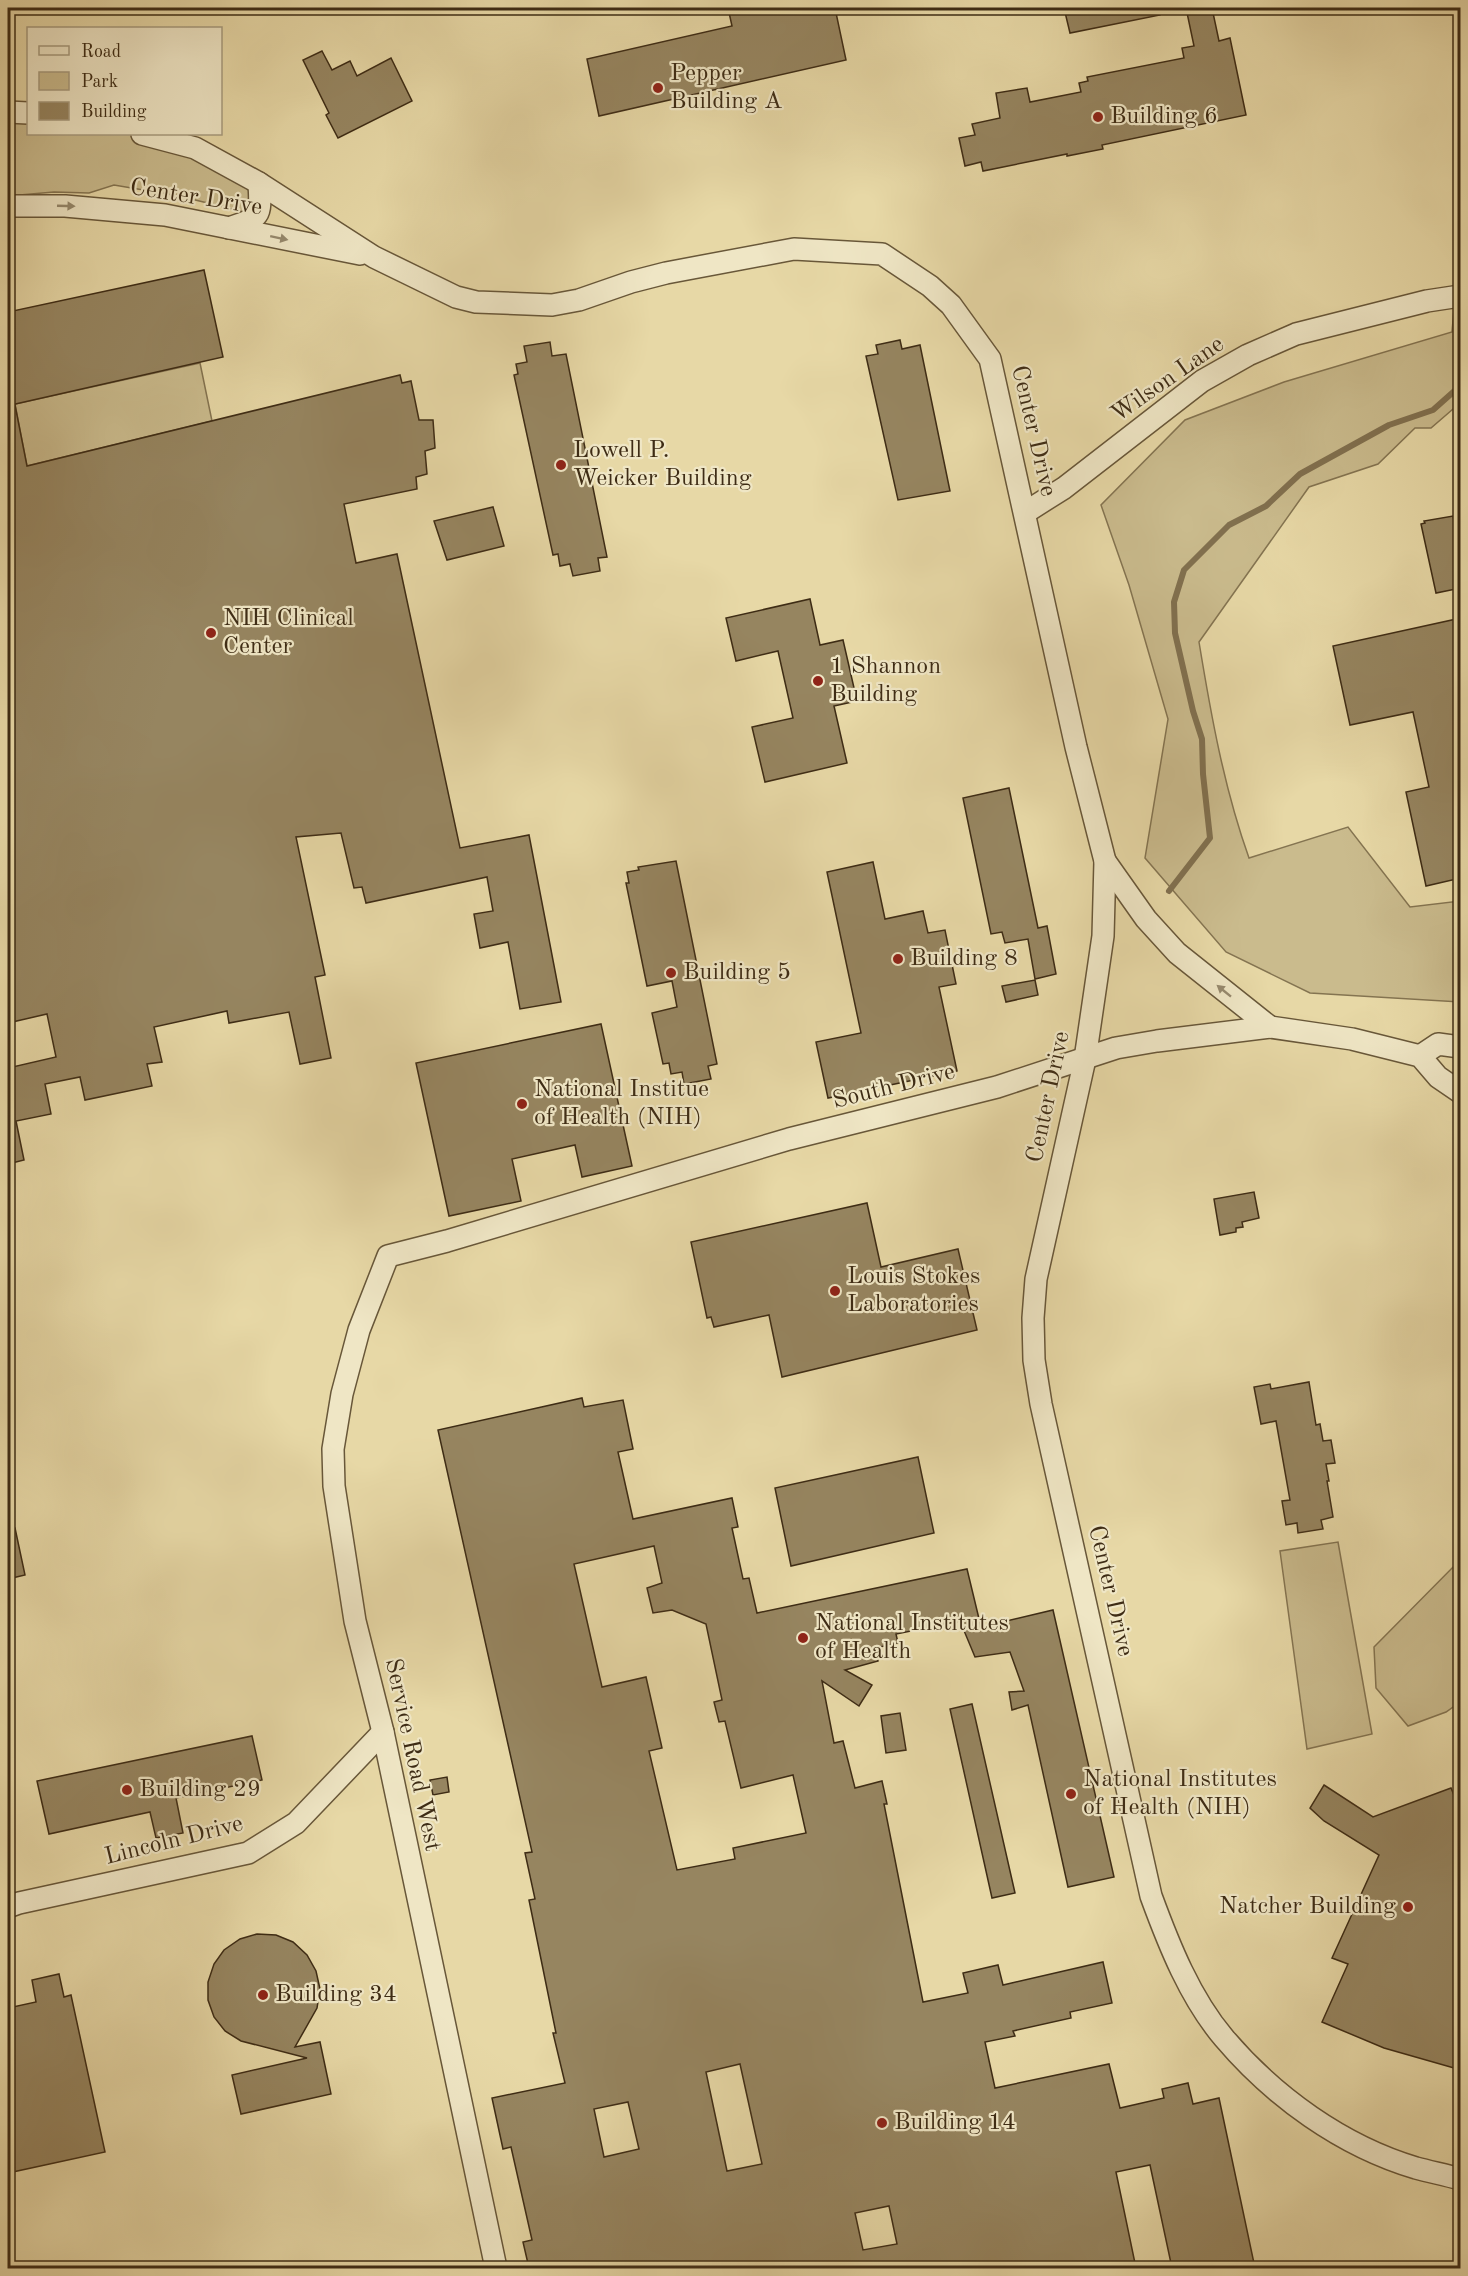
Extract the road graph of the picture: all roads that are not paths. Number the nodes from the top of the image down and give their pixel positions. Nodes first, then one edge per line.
1 (146, 135) edge
2 (259, 183) junction
3 (8, 206) edge
4 (229, 228) junction
5 (374, 257) junction
6 (1461, 296) edge
7 (1026, 512) junction
8 (1105, 861) junction
9 (1270, 1027) junction
10 (1461, 1047) edge
11 (1420, 1056) junction
12 (1085, 1059) junction
13 (1461, 1092) edge
14 (388, 1256) joint
15 (383, 1732) junction
16 (8, 1907) edge
17 (1461, 2179) edge
18 (496, 2268) edge

1 - 2 street, Center Drive
2 - 4 street
2 - 5 street, Center Drive
3 -> 4 street, Center Drive
4 -> 5 street, Center Drive
5 - 7 street, Center Drive
6 - 7 street, Wilson Lane
7 - 8 street, Center Drive
9 -> 8 street, Center Drive
8 - 12 street, Center Drive
9 - 11 street, South Drive
9 - 12 street, South Drive
10 - 11 street
11 - 13 street
12 - 14 street, South Drive
12 - 17 street, Center Drive
14 - 15 street, Service Road West
15 - 16 street, Lincoln Drive
15 - 18 street, Service Road West

